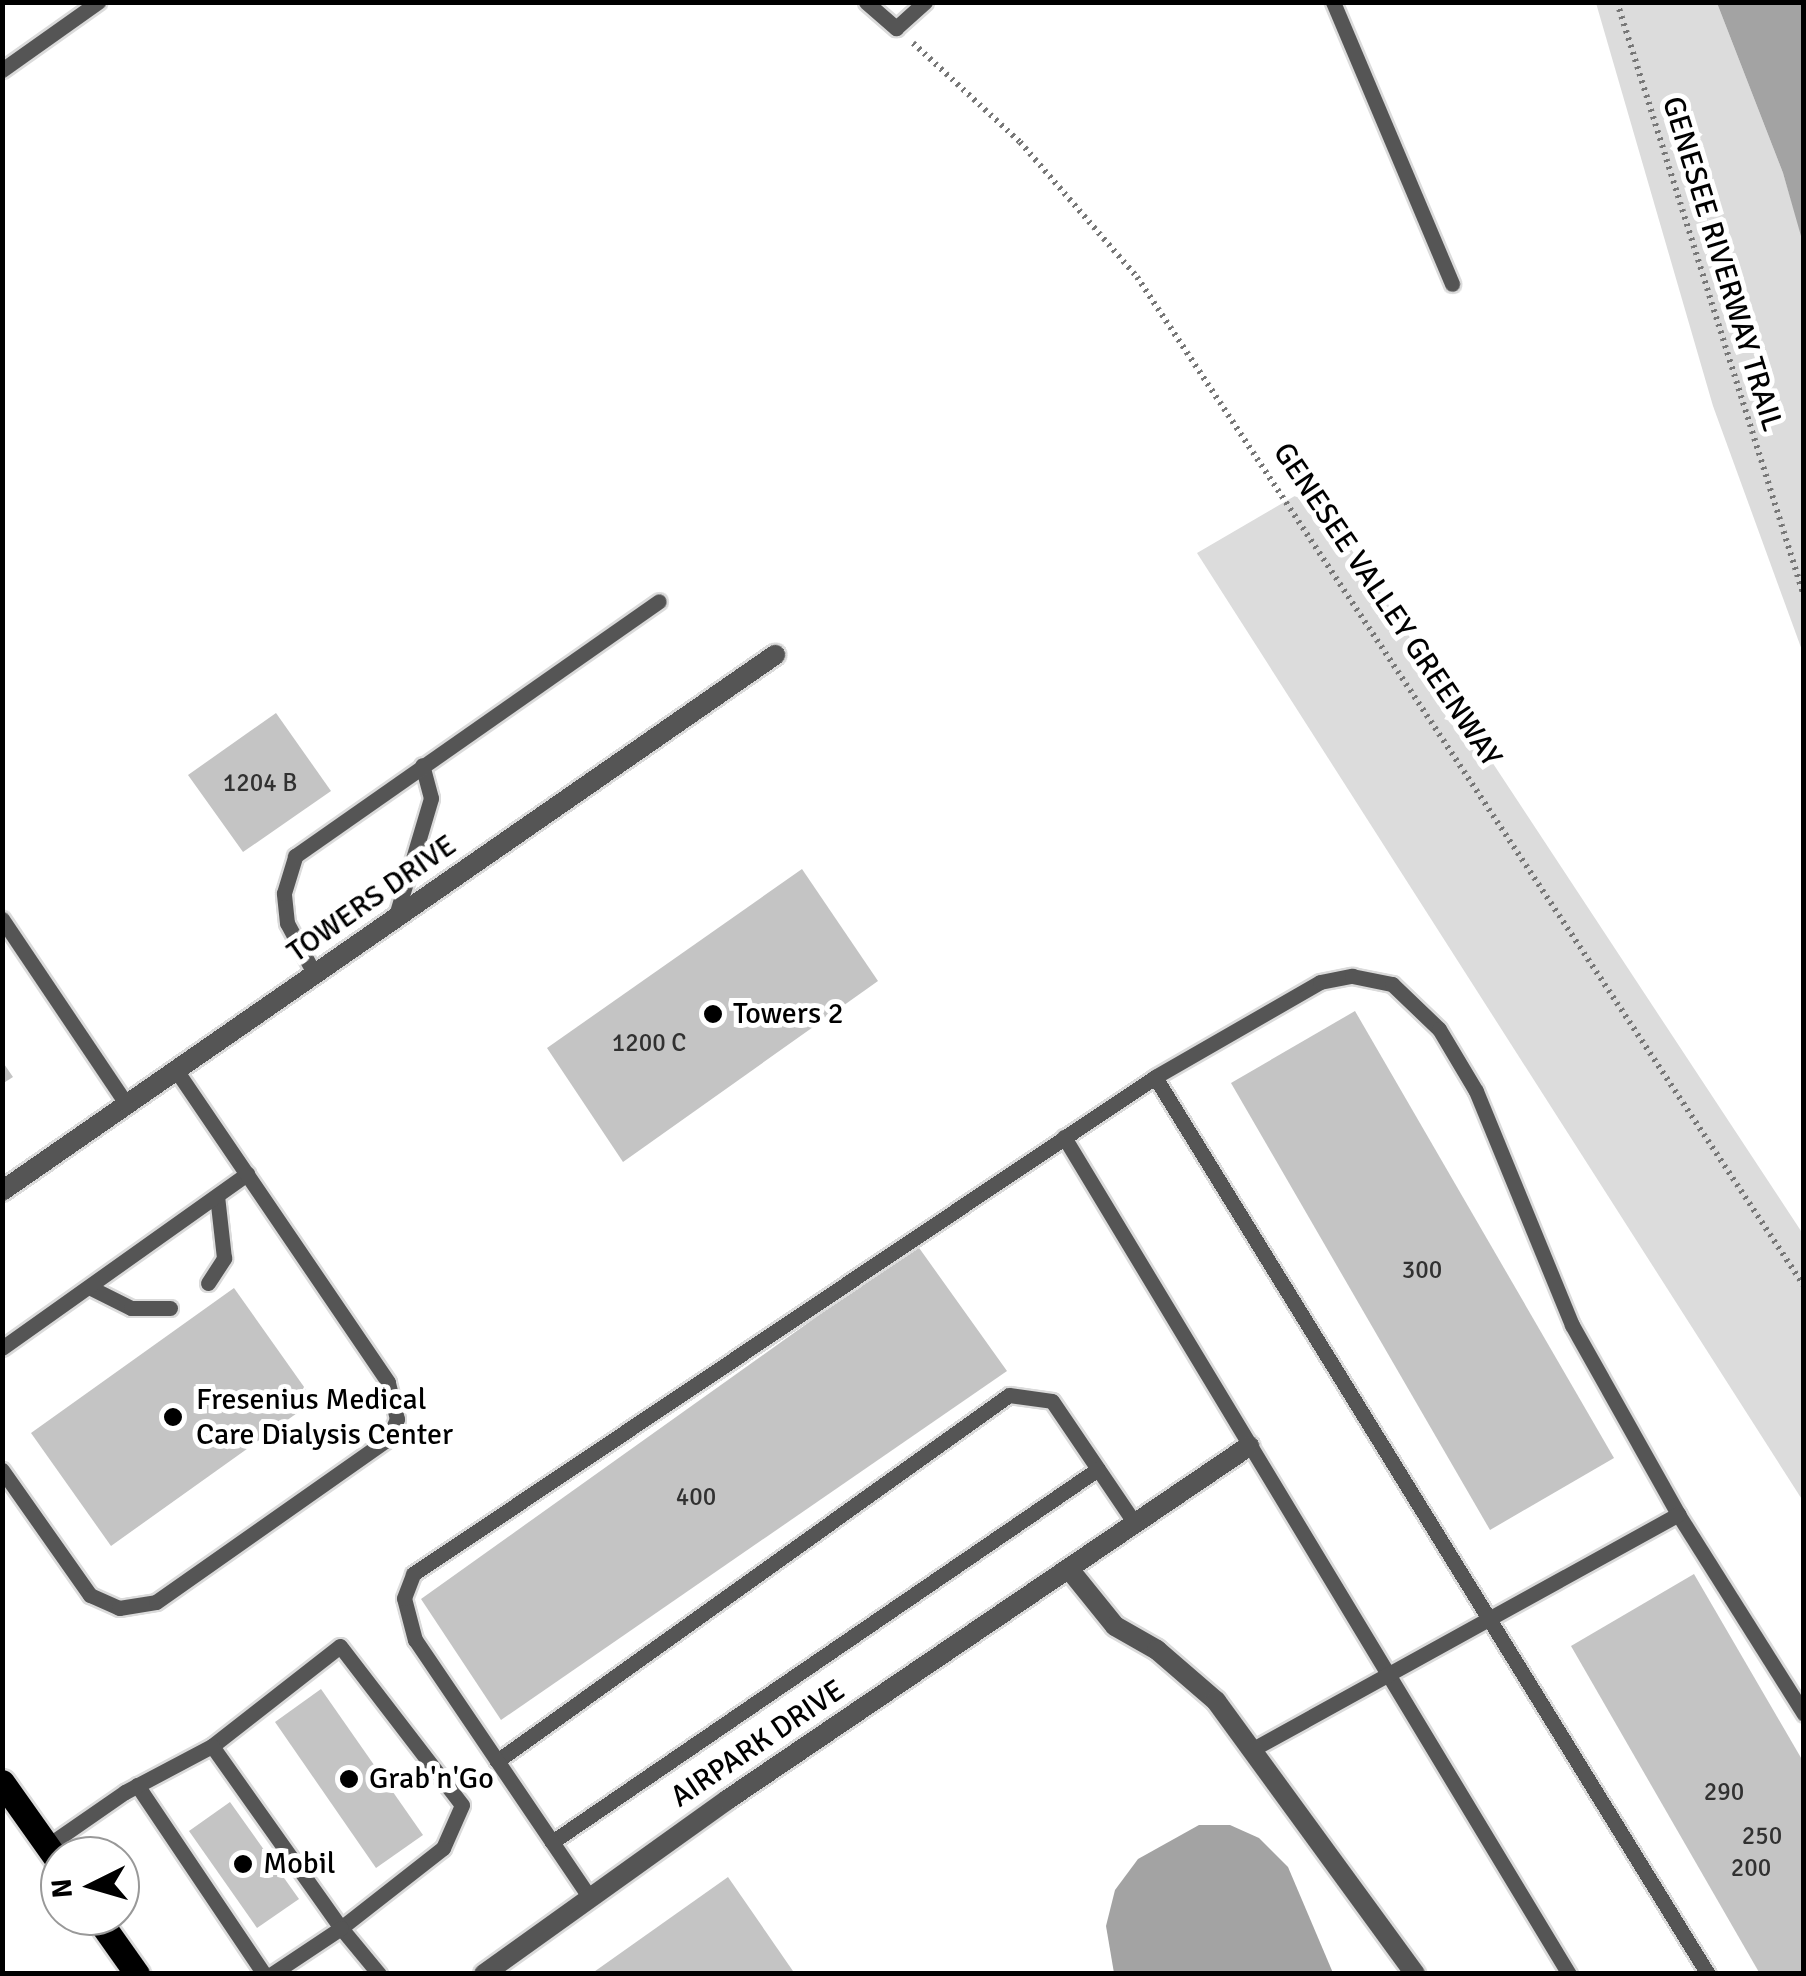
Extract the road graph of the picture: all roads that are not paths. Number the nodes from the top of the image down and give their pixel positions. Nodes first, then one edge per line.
1 (98, 2) edge
2 (866, 2) edge
3 (925, 2) edge
4 (1333, 2) edge
5 (2, 70) edge
6 (1452, 284) dead end
7 (659, 601) dead end
8 (776, 655) dead end
9 (422, 766) junction
10 (2, 919) edge
11 (395, 919) junction
12 (315, 975) junction
13 (177, 1071) junction
14 (1156, 1077) junction
15 (128, 1105) junction
16 (1064, 1137) junction
17 (248, 1174) junction
18 (2, 1191) edge
19 (218, 1196) junction
20 (208, 1283) dead end
21 (89, 1286) junction
22 (170, 1308) dead end
23 (2, 1348) edge
24 (1250, 1446) junction
25 (1098, 1469) junction
26 (2, 1470) edge
27 (1678, 1514) junction
28 (1134, 1522) junction
29 (1069, 1569) junction
30 (1488, 1615) junction
31 (1386, 1672) junction
32 (1804, 1714) edge
33 (212, 1746) junction
34 (1253, 1749) junction
35 (497, 1762) junction
36 (2, 1782) edge
37 (137, 1785) junction
38 (264, 1819) junction
39 (250, 1830) dead end
40 (40, 1836) edge
41 (77, 1836) edge
42 (552, 1842) junction
43 (290, 1857) junction
44 (209, 1859) dead end
45 (276, 1868) dead end
46 (194, 1870) junction
47 (235, 1896) dead end
48 (590, 1898) junction
49 (219, 1908) junction
50 (341, 1928) junction
51 (110, 1936) edge
52 (136, 1974) edge
53 (268, 1974) edge
54 (379, 1974) edge
55 (484, 1974) edge
56 (1415, 1974) edge
57 (1569, 1974) edge
58 (1708, 1974) edge

1 - 5 lane
2 - 3 lane
4 - 6 lane
7 - 9 lane
8 - 11 street, TOWERS DRIVE
9 - 11 lane
9 - 12 lane
10 - 15 lane
11 - 12 street, TOWERS DRIVE
12 - 13 street, TOWERS DRIVE
13 - 15 street, TOWERS DRIVE
13 - 17 lane
14 - 16 lane
14 - 27 lane
14 - 30 lane
15 - 18 street, TOWERS DRIVE
16 - 24 lane
16 - 35 lane
17 - 19 lane
17 - 26 lane
19 - 20 lane
19 - 21 lane
21 - 22 lane
21 - 23 lane
24 - 28 street, AIRPARK DRIVE
24 - 31 lane
25 - 28 lane
25 - 35 lane
25 - 42 lane
27 - 30 lane
27 - 32 lane
28 - 29 street, AIRPARK DRIVE
29 - 34 street
29 - 48 street, AIRPARK DRIVE
30 - 31 lane
30 - 58 lane
31 - 34 lane
31 - 57 lane
33 - 37 lane
33 - 38 lane
33 - 50 lane
34 - 56 street
35 - 42 lane
36 - 40 main road
37 - 41 lane
37 - 46 lane
38 - 39 lane
38 - 43 lane
42 - 48 lane
43 - 45 lane
43 - 50 lane
44 - 46 lane
46 - 49 lane
47 - 49 lane
48 - 55 street, AIRPARK DRIVE
49 - 53 lane
50 - 53 lane
50 - 54 lane
51 - 52 main road

